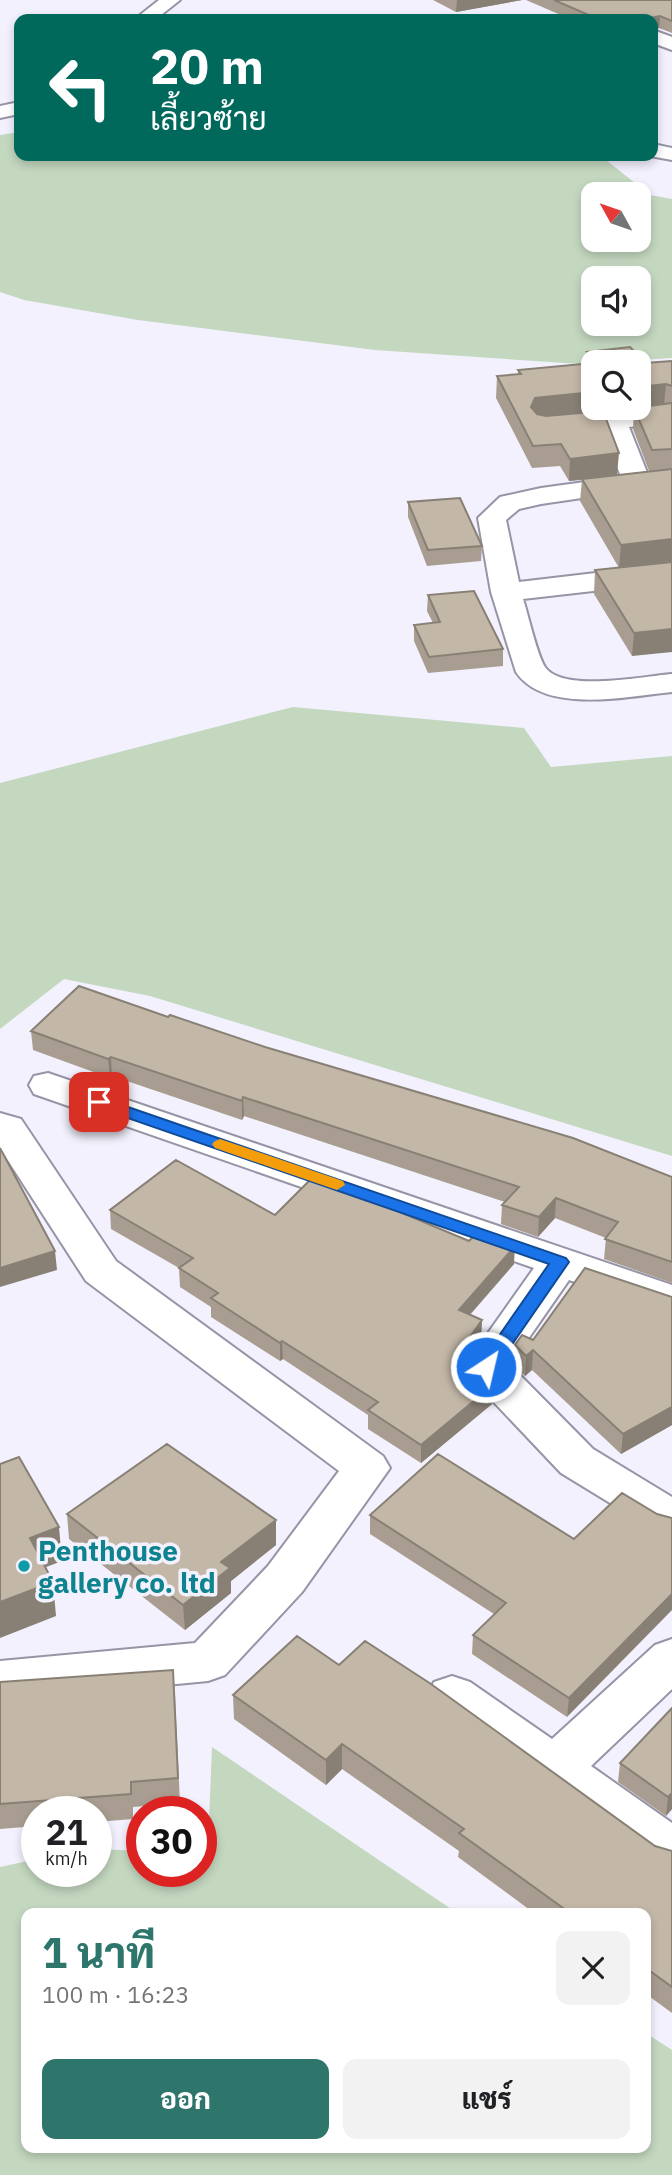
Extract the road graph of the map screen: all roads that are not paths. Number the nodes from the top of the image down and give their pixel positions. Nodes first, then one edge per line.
1 (171, 0) edge
2 (151, 14) edge
3 (658, 28) edge
4 (672, 44) edge
5 (664, 416) edge
6 (613, 421) junction
7 (545, 427) edge
8 (672, 481) edge
9 (638, 485) junction
10 (672, 573) edge
11 (506, 592) junction
12 (672, 682) edge
13 (48, 1084) dead end
14 (0, 1126) edge
15 (560, 1262) junction
16 (672, 1300) edge
17 (672, 1519) edge
18 (672, 1659) edge
19 (0, 1681) edge
20 (452, 1696) edge
21 (553, 1770) junction
22 (672, 1852) edge

1 - 2 street
3 - 4 street
5 - 6 street
6 - 7 street
6 - 9 street
8 - 9 street
9 - 11 street
10 - 11 street
11 - 12 street
13 - 15 street
14 - 19 street
15 - 16 street
15 - 17 street
18 - 21 street
20 - 21 street
21 - 22 street

